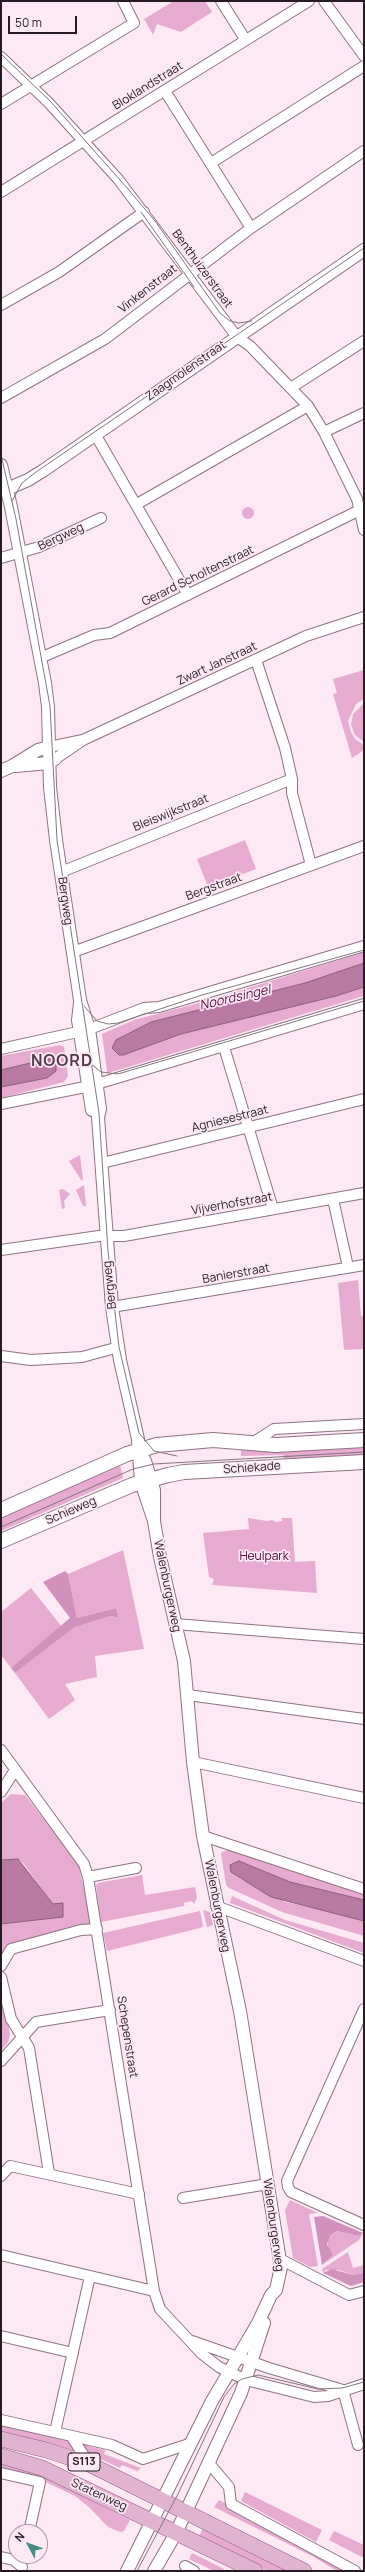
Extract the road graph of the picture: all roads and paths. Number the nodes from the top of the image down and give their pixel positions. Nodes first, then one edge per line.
1 (123, 1) edge
2 (222, 1) edge
3 (309, 1) edge
4 (324, 1) edge
5 (245, 40) junction
6 (364, 56) edge
7 (1, 57) edge
8 (364, 66) edge
9 (33, 86) junction
10 (165, 91) junction
11 (1, 104) edge
12 (83, 141) junction
13 (364, 151) edge
14 (211, 163) junction
15 (1, 192) edge
16 (144, 212) junction
17 (251, 228) junction
18 (364, 250) edge
19 (189, 274) junction
20 (1, 305) edge
21 (236, 336) junction
22 (364, 341) edge
23 (292, 387) junction
24 (1, 398) edge
25 (308, 406) junction
26 (364, 413) edge
27 (324, 432) junction
28 (95, 434) junction
29 (1, 465) edge
30 (7, 489) junction
31 (137, 504) junction
32 (362, 509) edge
33 (101, 518) dead end
34 (364, 530) edge
35 (21, 554) junction
36 (1, 558) edge
37 (188, 595) junction
38 (364, 617) edge
39 (40, 658) junction
40 (256, 660) junction
41 (83, 740) junction
42 (51, 746) junction
43 (52, 761) junction
44 (7, 768) edge
45 (292, 779) junction
46 (364, 846) edge
47 (311, 865) junction
48 (61, 872) junction
49 (364, 946) edge
50 (72, 952) junction
51 (364, 1004) edge
52 (84, 1031) junction
53 (224, 1047) junction
54 (1, 1049) edge
55 (93, 1085) junction
56 (364, 1099) edge
57 (1, 1104) edge
58 (249, 1128) junction
59 (102, 1163) junction
60 (364, 1193) edge
61 (333, 1199) junction
62 (273, 1209) junction
63 (104, 1236) junction
64 (1, 1250) edge
65 (364, 1265) edge
66 (348, 1268) junction
67 (112, 1307) junction
68 (118, 1348) junction
69 (1, 1356) edge
70 (364, 1424) edge
71 (364, 1440) edge
72 (254, 1442) junction
73 (139, 1450) junction
74 (364, 1462) edge
75 (146, 1481) junction
76 (1, 1510) edge
77 (1, 1541) edge
78 (175, 1624) junction
79 (364, 1639) edge
80 (188, 1695) junction
81 (364, 1719) edge
82 (1, 1750) edge
83 (193, 1762) junction
84 (15, 1770) junction
85 (1, 1792) edge
86 (364, 1798) edge
87 (203, 1836) junction
88 (136, 1868) dead end
89 (88, 1877) junction
90 (364, 1889) edge
91 (216, 1906) junction
92 (97, 1929) junction
93 (364, 1961) edge
94 (1, 1966) edge
95 (1, 1977) edge
96 (364, 2009) edge
97 (110, 2010) junction
98 (21, 2038) junction
99 (1, 2061) edge
100 (49, 2173) junction
101 (1, 2176) edge
102 (268, 2184) junction
103 (138, 2194) junction
104 (183, 2198) dead end
105 (364, 2225) edge
106 (1, 2255) edge
107 (280, 2259) junction
108 (90, 2276) junction
109 (276, 2290) junction
110 (154, 2291) junction
111 (364, 2291) edge
112 (1, 2336) edge
113 (192, 2341) junction
114 (73, 2353) junction
115 (237, 2357) junction
116 (252, 2363) junction
117 (228, 2373) junction
118 (246, 2380) junction
119 (364, 2384) edge
120 (343, 2390) junction
121 (1, 2420) edge
122 (55, 2432) junction
123 (72, 2437) junction
124 (1, 2439) edge
125 (189, 2444) junction
126 (358, 2445) dead end
127 (1, 2456) edge
128 (208, 2462) junction
129 (89, 2464) junction
130 (1, 2473) edge
131 (161, 2500) junction
132 (185, 2511) junction
133 (151, 2520) junction
134 (31, 2524) edge
135 (176, 2533) junction
136 (1, 2557) edge
137 (185, 2566) dead end
138 (21, 2569) edge
139 (127, 2571) edge
140 (154, 2571) edge
141 (194, 2571) edge
142 (255, 2571) edge
143 (304, 2571) edge
144 (355, 2571) edge

1 - 9 street
2 - 5 street
3 - 5 street, Bloklandstraat
4 - 6 street
5 - 10 street, Bloklandstraat
7 - 9 street, Benthuizerstraat
8 - 14 street
9 - 11 street
9 - 12 street, Benthuizerstraat
10 - 12 street, Bloklandstraat
10 - 14 street
12 - 15 street, Bloklandstraat
12 - 16 street, Benthuizerstraat
13 - 17 street, Vinkenstraat
14 - 17 street
16 - 19 street, Benthuizerstraat
16 - 20 street
17 - 19 street, Vinkenstraat
18 - 21 street, Zaagmolenstraat
19 - 21 street, Benthuizerstraat
19 - 24 street, Vinkenstraat
21 - 23 street, Benthuizerstraat
21 - 28 street, Zaagmolenstraat
22 - 23 street
23 - 25 street, Benthuizerstraat
25 - 27 street, Benthuizerstraat
25 - 31 street
26 - 27 street
27 - 32 street, Benthuizerstraat
28 - 30 street, Zaagmolenstraat
28 - 31 street
29 - 30 street, Bergweg
30 - 35 street, Bergweg
31 - 37 street
32 - 34 street, Benthuizerstraat
32 - 37 street, Gerard Scholtenstraat
33 - 35 street, Bergweg
35 - 36 street
35 - 39 street, Bergweg
37 - 39 street, Gerard Scholtenstraat
38 - 40 street, Zwart Janstraat
39 - 42 street, Bergweg
40 - 41 street, Zwart Janstraat
40 - 45 street
41 - 42 street, Zwart Janstraat
41 - 43 street, Zwart Janstraat
42 - 43 street, Bergweg
42 - 44 street
43 - 44 street
43 - 48 street, Bergweg
45 - 47 street
45 - 48 street, Bleiswijkstraat
46 - 47 street, Bergstraat
47 - 50 street, Bergstraat
48 - 50 street, Bergweg
49 - 52 street
50 - 52 street, Bergweg
51 - 53 street
52 - 54 street
52 - 55 street, Bergweg
53 - 55 street
53 - 58 street
55 - 57 street
55 - 59 street, Bergweg
56 - 58 street, Agniesestraat
58 - 59 street, Agniesestraat
58 - 62 street
59 - 63 street, Bergweg
60 - 61 street, Vijverhofstraat
61 - 62 street, Vijverhofstraat
61 - 66 street
62 - 63 street, Vijverhofstraat
63 - 64 street, Vijverhofstraat
63 - 67 street, Bergweg
65 - 66 street, Banierstraat
66 - 67 street, Banierstraat
67 - 68 street, Bergweg
68 - 69 street
68 - 73 street, Bergweg
70 - 72 street
71 - 72 main road, Schiekade
72 - 73 main road, Schiekade
73 - 75 street, Bergweg
73 - 76 main road
74 - 75 main road, Schiekade
75 - 77 main road, Schieweg
75 - 78 street, Walenburgerweg
78 - 79 street
78 - 80 street, Walenburgerweg
80 - 81 street
80 - 83 street, Walenburgerweg
82 - 84 street, Schepenstraat
83 - 86 street
83 - 87 street, Walenburgerweg
84 - 85 street
84 - 89 street, Schepenstraat
87 - 90 street
87 - 91 street, Walenburgerweg
88 - 89 street
89 - 92 street, Schepenstraat
91 - 93 street
91 - 102 street, Walenburgerweg
92 - 94 street
92 - 97 street, Schepenstraat
95 - 98 street
96 - 105 street
97 - 98 street
97 - 103 street, Schepenstraat
98 - 99 street
98 - 100 street
100 - 101 street
100 - 103 street
102 - 104 street
102 - 107 street, Walenburgerweg
103 - 110 street, Schepenstraat
106 - 108 street
107 - 109 street, Walenburgerweg
107 - 111 street
108 - 110 street
108 - 114 street
109 - 115 street, Walenburgerweg
109 - 116 street, Walenburgerweg
110 - 113 street, Schepenstraat
112 - 114 street
113 - 115 street, Schepenstraat
113 - 117 street, Schepenstraat
114 - 122 street
115 - 116 street, Schepenstraat
115 - 117 street, Walenburgerweg
116 - 118 street, Walenburgerweg
116 - 120 street, Schepenstraat
117 - 118 street, Schepenstraat
117 - 125 street, Walenburgerweg
118 - 120 street, Schepenstraat
118 - 128 street, Walenburgerweg
119 - 120 street, Schepenstraat
120 - 126 street
121 - 122 street
122 - 123 street
123 - 125 street
123 - 129 street, Statenweg
124 - 129 main road, Statenweg / S113
125 - 131 street, Walenburgerweg
127 - 133 main road, Statenweg / S113
128 - 132 street, Walenburgerweg
128 - 144 street
129 - 131 main road, Statenweg / S113
130 - 134 street
131 - 132 main road, S113
131 - 133 street, Walenburgerweg
132 - 135 street, Walenburgerweg
132 - 143 main road, S113
133 - 135 main road, S113
133 - 139 street, Walenburgerweg
135 - 140 street, Walenburgerweg
135 - 142 main road, S113
136 - 138 street
137 - 141 street

